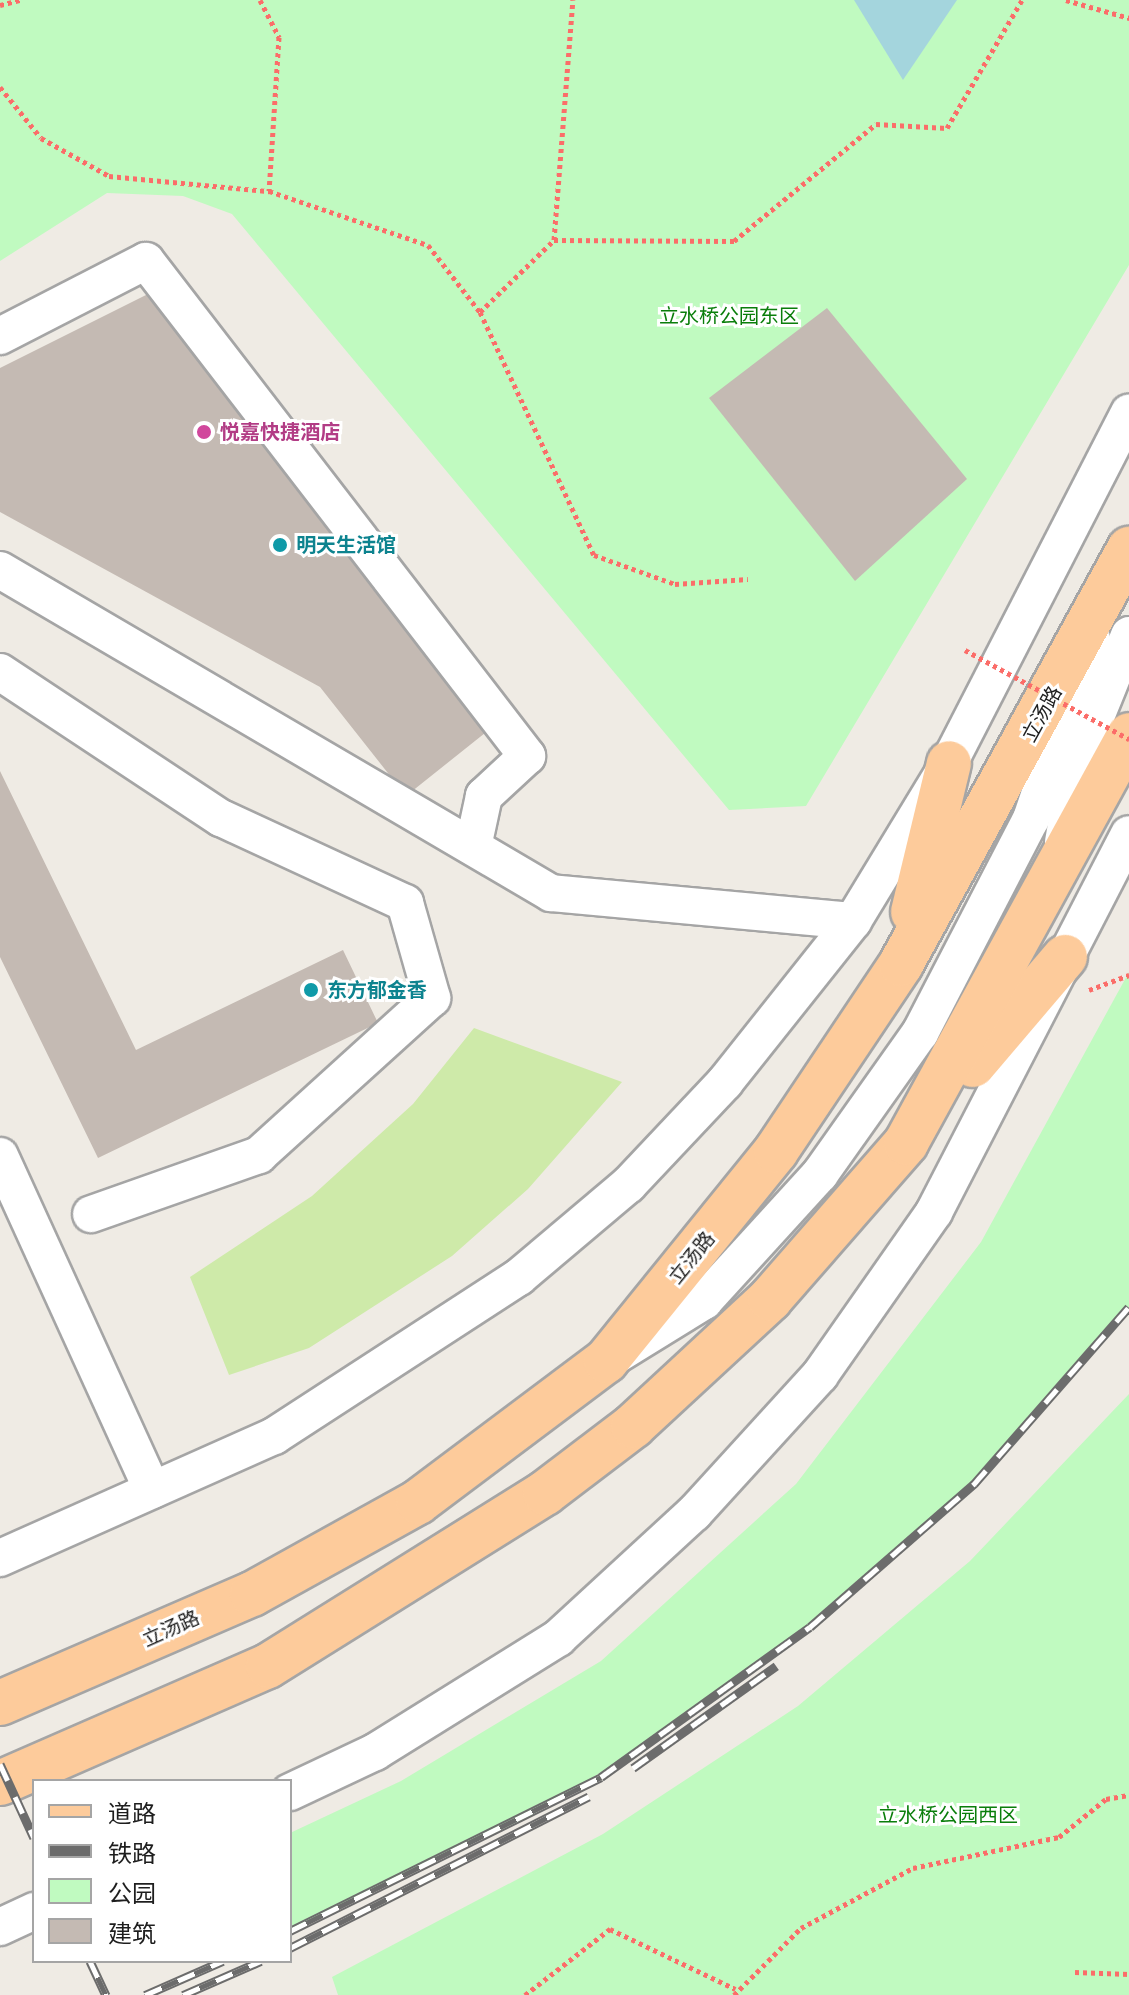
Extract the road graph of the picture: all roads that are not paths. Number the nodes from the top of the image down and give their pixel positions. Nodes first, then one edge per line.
1 (0, 336) edge
2 (1129, 413) edge
3 (1129, 549) edge
4 (0, 570) edge
5 (1113, 625) edge
6 (0, 672) edge
7 (1129, 737) edge
8 (949, 763) junction
9 (1129, 834) edge
10 (473, 847) junction
11 (1057, 875) junction
12 (853, 921) junction
13 (1065, 957) junction
14 (901, 964) junction
15 (906, 1143) junction
16 (0, 1156) edge
17 (91, 1214) dead end
18 (606, 1361) junction
19 (152, 1490) junction
20 (0, 1558) edge
21 (0, 1703) edge
22 (0, 1783) edge
23 (292, 1791) edge
24 (32, 1912) edge
25 (0, 1927) edge

1 - 10 street
2 - 8 street
3 - 5 main road, 立汤路
4 - 10 street
5 - 11 street
5 - 14 main road, 立汤路
5 - 18 street
6 - 17 street
7 - 11 main road
8 - 12 street
8 - 14 main road
9 - 13 street
10 - 12 street
11 - 15 main road
12 - 19 street
13 - 15 main road
13 - 23 street
14 - 18 main road, 立汤路
15 - 22 main road
16 - 19 street
18 - 21 main road, 立汤路
19 - 20 street
24 - 25 street

